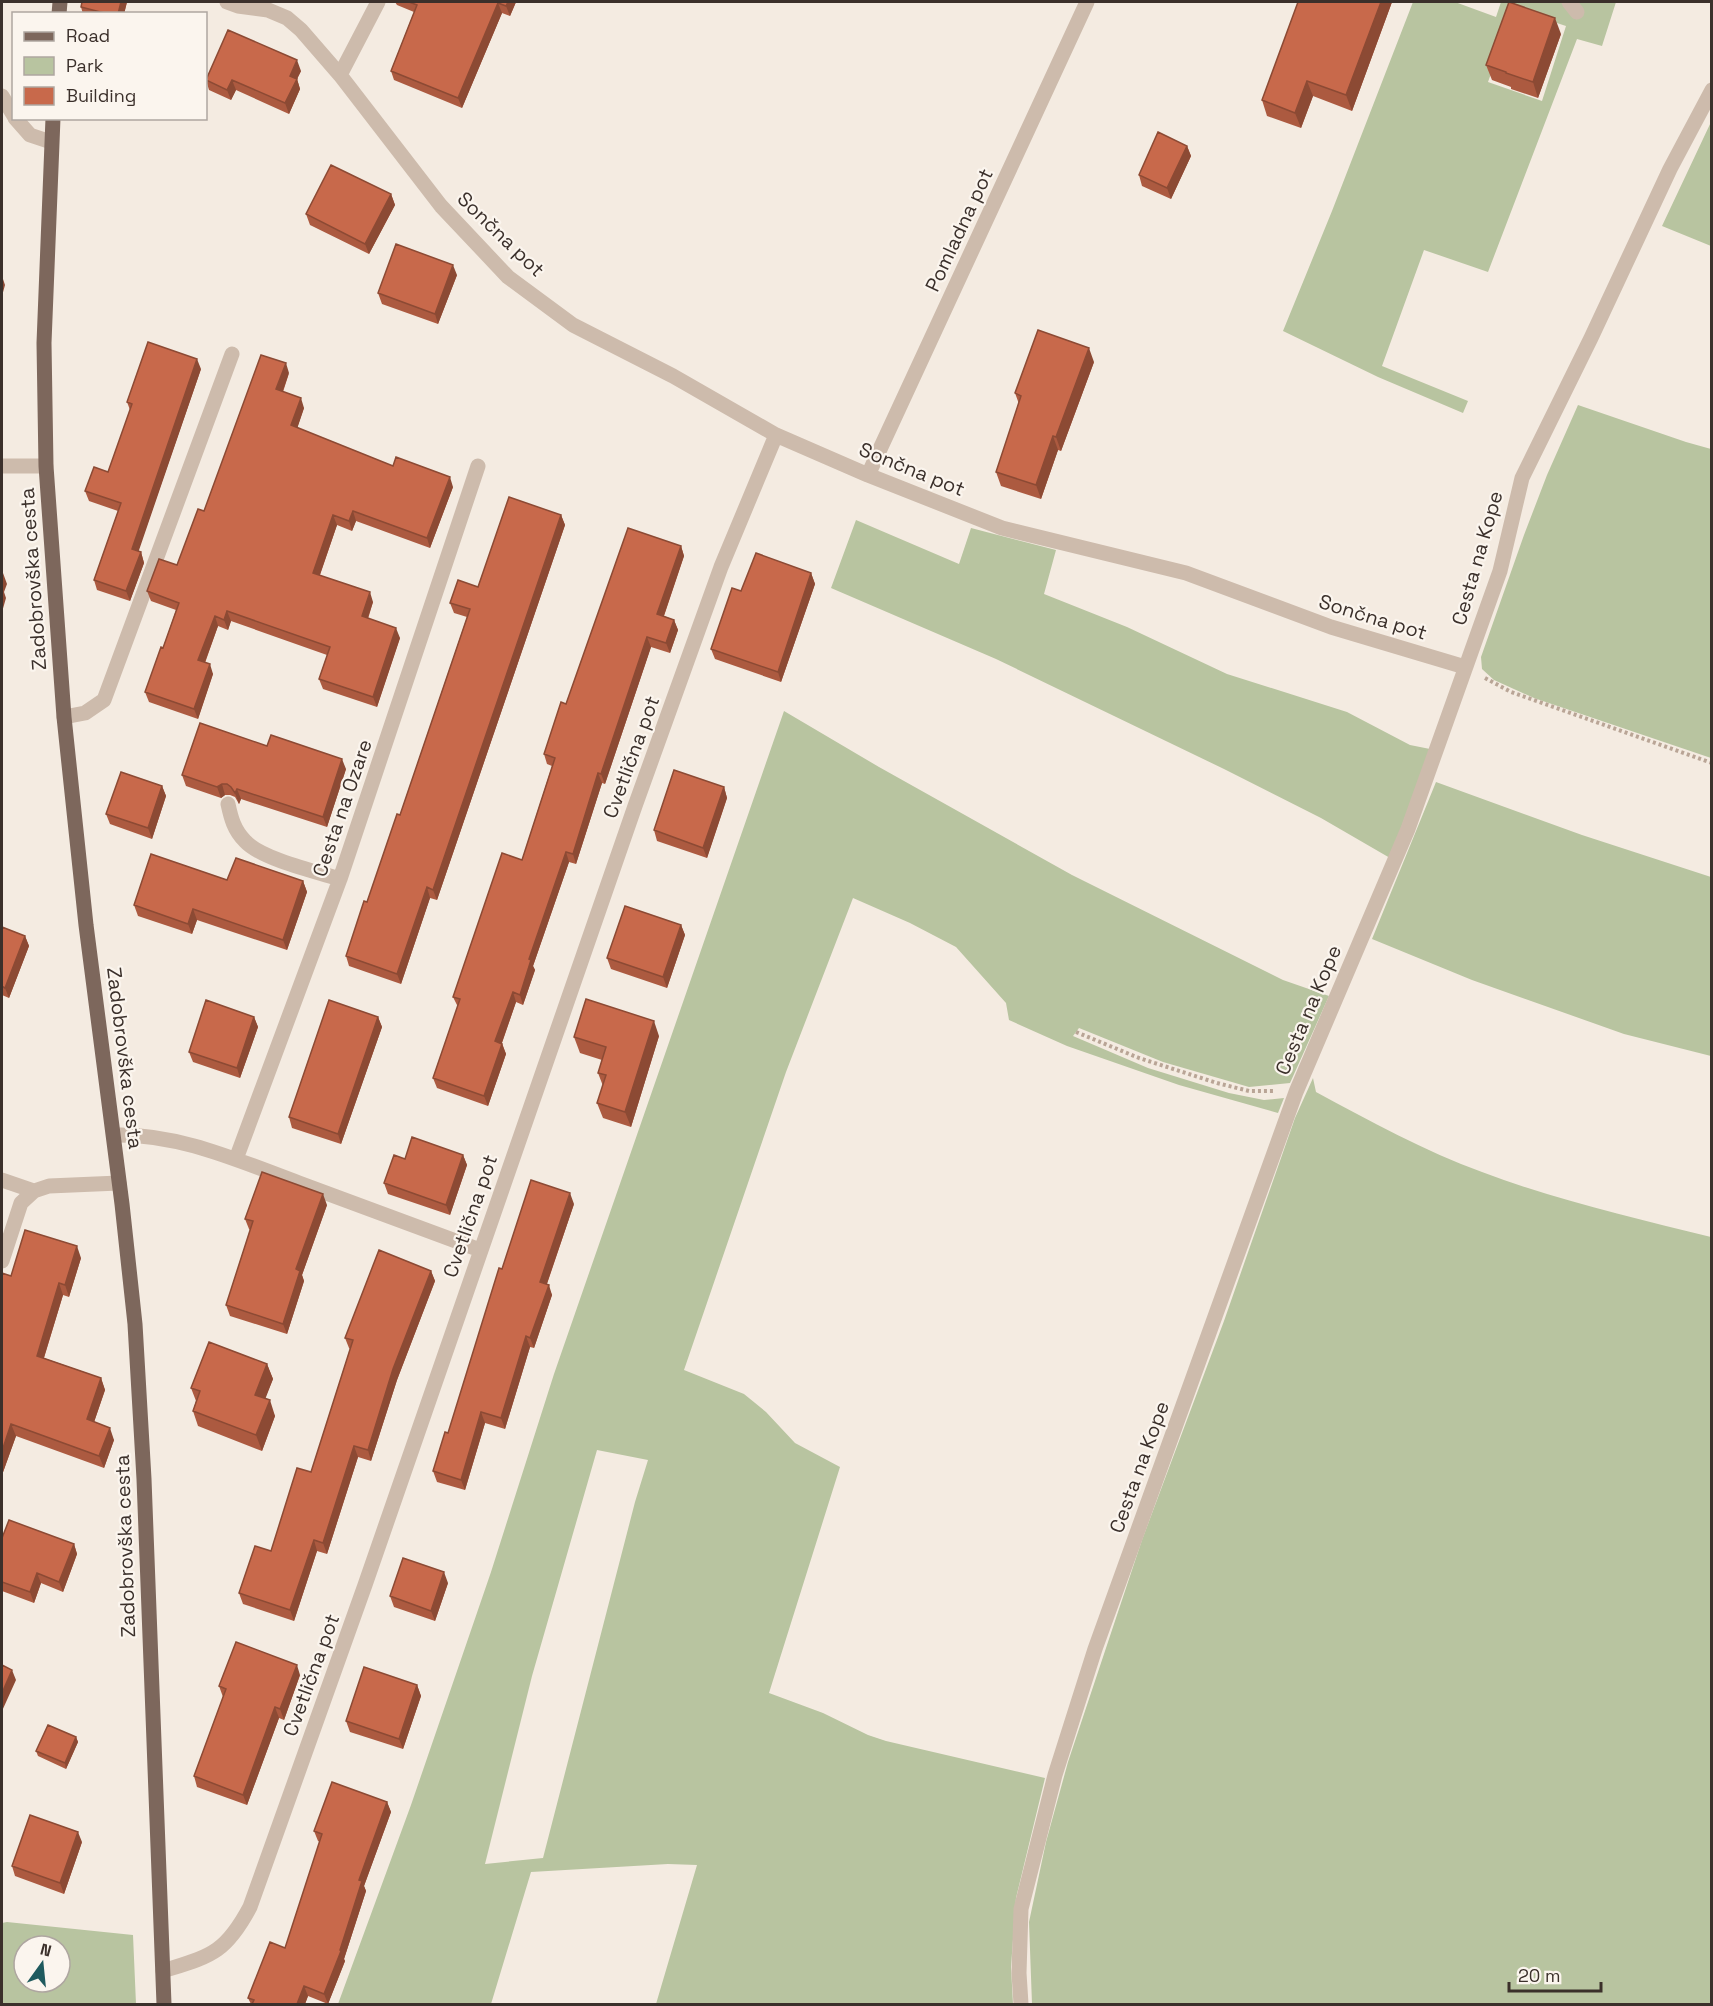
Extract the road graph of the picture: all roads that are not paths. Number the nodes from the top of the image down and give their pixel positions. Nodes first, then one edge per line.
1 (227, 2) edge
2 (378, 2) edge
3 (1087, 2) edge
4 (340, 75) junction
5 (1712, 90) edge
6 (2, 96) edge
7 (12, 114) edge
8 (17, 120) edge
9 (53, 120) edge
10 (51, 142) junction
11 (232, 354) dead end
12 (776, 435) junction
13 (2, 466) edge
14 (46, 466) junction
15 (478, 466) dead end
16 (868, 475) junction
17 (1465, 667) junction
18 (64, 717) junction
19 (228, 804) dead end
20 (340, 879) junction
21 (114, 1135) junction
22 (236, 1159) junction
23 (2, 1180) edge
24 (119, 1183) junction
25 (34, 1191) junction
26 (480, 1250) junction
27 (2, 1261) edge
28 (163, 1971) junction
29 (164, 2004) edge
30 (1021, 2004) edge

1 - 4 street, Sončna pot
2 - 4 street
3 - 16 street, Pomladna pot
4 - 12 street, Sončna pot
5 - 17 street, Cesta na Kope
6 - 7 street
8 - 10 street
9 - 10 main road, Zadobrovška cesta
10 - 14 main road, Zadobrovška cesta
11 - 18 street
12 - 16 street, Sončna pot
12 - 26 street, Cvetlična pot
13 - 14 street
14 - 18 main road, Zadobrovška cesta
15 - 20 street, Cesta na Ozare
16 - 17 street, Sončna pot
17 - 30 street, Cesta na Kope
18 - 21 main road, Zadobrovška cesta
19 - 20 street
20 - 22 street, Cesta na Ozare
21 - 22 street
21 - 24 main road, Zadobrovška cesta
22 - 26 street
23 - 25 street
24 - 25 street
24 - 28 main road, Zadobrovška cesta
25 - 27 street
26 - 28 street, Cvetlična pot
28 - 29 main road, Zadobrovška cesta

